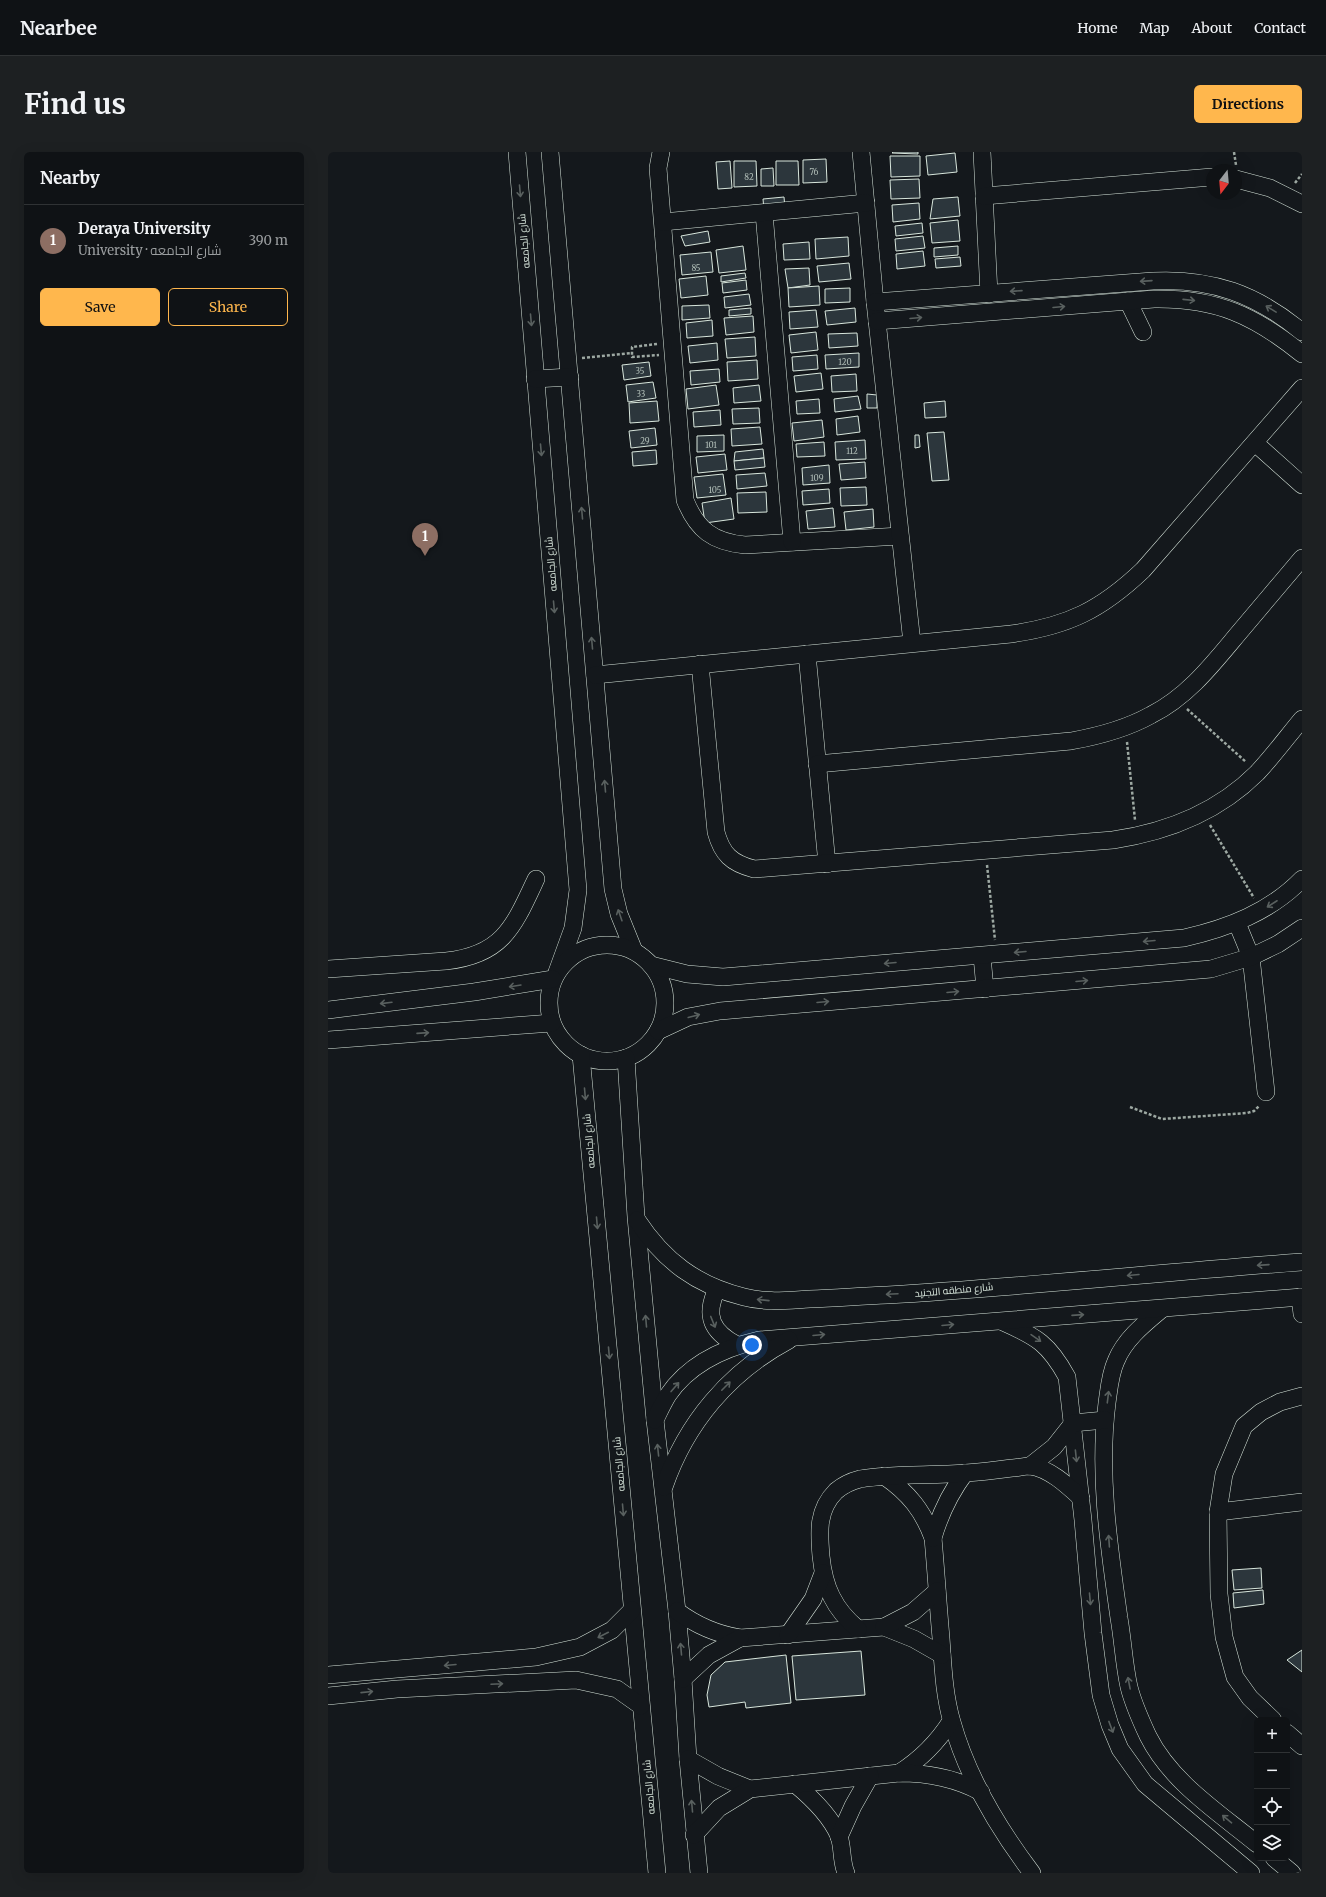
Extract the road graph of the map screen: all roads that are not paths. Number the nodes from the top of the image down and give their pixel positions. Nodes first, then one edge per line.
1 (517, 152) edge
2 (550, 152) edge
3 (661, 152) edge
4 (861, 152) edge
5 (982, 152) edge
6 (1206, 178) edge
7 (1242, 181) edge
8 (984, 196) junction
9 (866, 203) junction
10 (1302, 204) edge
11 (764, 213) junction
12 (663, 222) junction
13 (989, 294) junction
14 (1128, 301) junction
15 (875, 302) junction
16 (877, 321) junction
17 (1143, 332) dead end
18 (1302, 332) edge
19 (1302, 354) edge
20 (570, 377) junction
21 (535, 379) junction
22 (1302, 388) edge
23 (1255, 443) junction
24 (1302, 485) edge
25 (900, 536) junction
26 (792, 542) junction
27 (1302, 558) edge
28 (912, 644) junction
29 (807, 654) junction
30 (700, 664) junction
31 (595, 674) junction
32 (1302, 719) edge
33 (817, 764) junction
34 (827, 864) junction
35 (536, 879) dead end
36 (1302, 879) edge
37 (1237, 923) junction
38 (1302, 928) edge
39 (634, 951) junction
40 (989, 955) junction
41 (1251, 957) junction
42 (651, 965) junction
43 (328, 969) edge
44 (555, 976) junction
45 (985, 989) junction
46 (328, 1010) edge
47 (552, 1023) junction
48 (658, 1031) junction
49 (328, 1040) edge
50 (581, 1055) junction
51 (626, 1058) junction
52 (1266, 1092) road end
53 (636, 1217) junction
54 (1302, 1262) edge
55 (717, 1289) junction
56 (1301, 1297) edge
57 (1162, 1309) junction
58 (1302, 1314) edge
59 (1001, 1321) junction
60 (793, 1338) junction
61 (737, 1345) junction
62 (1302, 1396) edge
63 (655, 1420) junction
64 (1105, 1420) junction
65 (1073, 1423) junction
66 (1030, 1466) junction
67 (965, 1473) junction
68 (884, 1476) junction
69 (663, 1491) junction
70 (1081, 1498) junction
71 (1302, 1502) edge
72 (1218, 1512) junction
73 (933, 1538) junction
74 (1113, 1571) junction
75 (823, 1573) junction
76 (1088, 1573) junction
77 (937, 1591) junction
78 (632, 1610) junction
79 (677, 1611) junction
80 (884, 1628) junction
81 (858, 1629) junction
82 (788, 1635) junction
83 (740, 1638) junction
84 (942, 1655) junction
85 (328, 1675) edge
86 (684, 1679) junction
87 (328, 1696) edge
88 (641, 1706) junction
89 (1271, 1717) edge
90 (951, 1721) junction
91 (1290, 1736) edge
92 (1302, 1746) edge
93 (688, 1759) junction
94 (899, 1773) junction
95 (870, 1776) junction
96 (795, 1784) junction
97 (750, 1789) junction
98 (981, 1792) junction
99 (1244, 1833) junction
100 (694, 1835) junction
101 (839, 1837) junction
102 (1254, 1841) edge
103 (1227, 1853) junction
104 (1278, 1861) edge
105 (657, 1873) edge
106 (699, 1873) edge
107 (846, 1873) edge
108 (1032, 1873) edge
109 (1251, 1873) edge
110 (1292, 1873) edge

1 -> 21 street, شارع الجامعه
2 - 20 street
3 - 12 street
4 - 9 street
5 - 8 street
6 - 8 street
7 - 10 street
8 - 13 street
9 - 11 street
9 - 15 street
11 - 12 street
11 - 26 street
12 - 26 street
13 - 15 street
18 -> 13 street
16 -> 14 street
14 - 17 street
14 -> 19 street
15 - 16 street
16 - 25 street
20 - 21 street
31 -> 20 street
21 -> 44 street, شارع الجامعه
22 - 23 street
23 - 24 street
23 - 28 street
25 - 26 street
25 - 28 street
27 - 33 street
28 - 29 street
29 - 30 street
29 - 33 street
30 - 31 street
30 - 34 street
39 -> 31 street
32 - 34 street
33 - 34 street
35 - 43 street
36 -> 37 street
37 -> 40 street
37 - 41 street
38 - 41 street
39 - 42 street
39 - 44 street
40 -> 42 street
40 - 45 street
45 -> 41 street
41 - 52 street
42 - 48 street
44 -> 46 street
44 - 47 street
48 -> 45 street
49 -> 47 street
47 - 50 street
48 - 51 street
50 - 51 street
50 -> 78 street, شارع الجامعه
51 - 53 street
53 - 55 street, شارع منطقه التجنيد
63 -> 53 street
54 -> 55 street, شارع منطقه التجنيد
55 -> 61 street
56 - 57 street
56 - 58 street
59 -> 57 street
64 -> 57 street
60 -> 59 street
59 -> 65 street
60 - 61 street
69 -> 60 street
63 -> 61 street
62 - 72 street
69 -> 63 street
64 - 65 street
74 -> 64 street
65 - 66 street
65 -> 70 street
66 - 67 street
66 - 70 street
67 - 68 street
67 - 73 street
68 - 73 street
68 - 75 street
69 - 79 street
70 - 76 street
71 - 72 street
72 - 89 street
73 - 77 street
74 - 76 street
99 -> 74 street
75 - 81 street
75 - 82 street
76 -> 103 street
77 - 80 street
77 - 84 street
78 -> 85 street
78 - 88 street, شارع الجامعه
79 - 83 street
86 -> 79 street
80 - 81 street
80 - 84 street
81 - 82 street
82 - 83 street
83 - 86 street
84 - 90 street
86 - 93 street
87 -> 88 street
88 - 105 street, شارع الجامعه
90 - 94 street
90 - 98 street
91 - 92 street
93 - 97 street
100 -> 93 street
94 - 95 street
94 - 98 street
95 - 96 street
95 - 101 street
96 - 97 street
96 - 101 street
97 - 100 street
98 - 108 street
99 - 102 street
99 - 103 street
100 - 106 street
101 - 107 street
103 - 109 street
104 - 110 street

